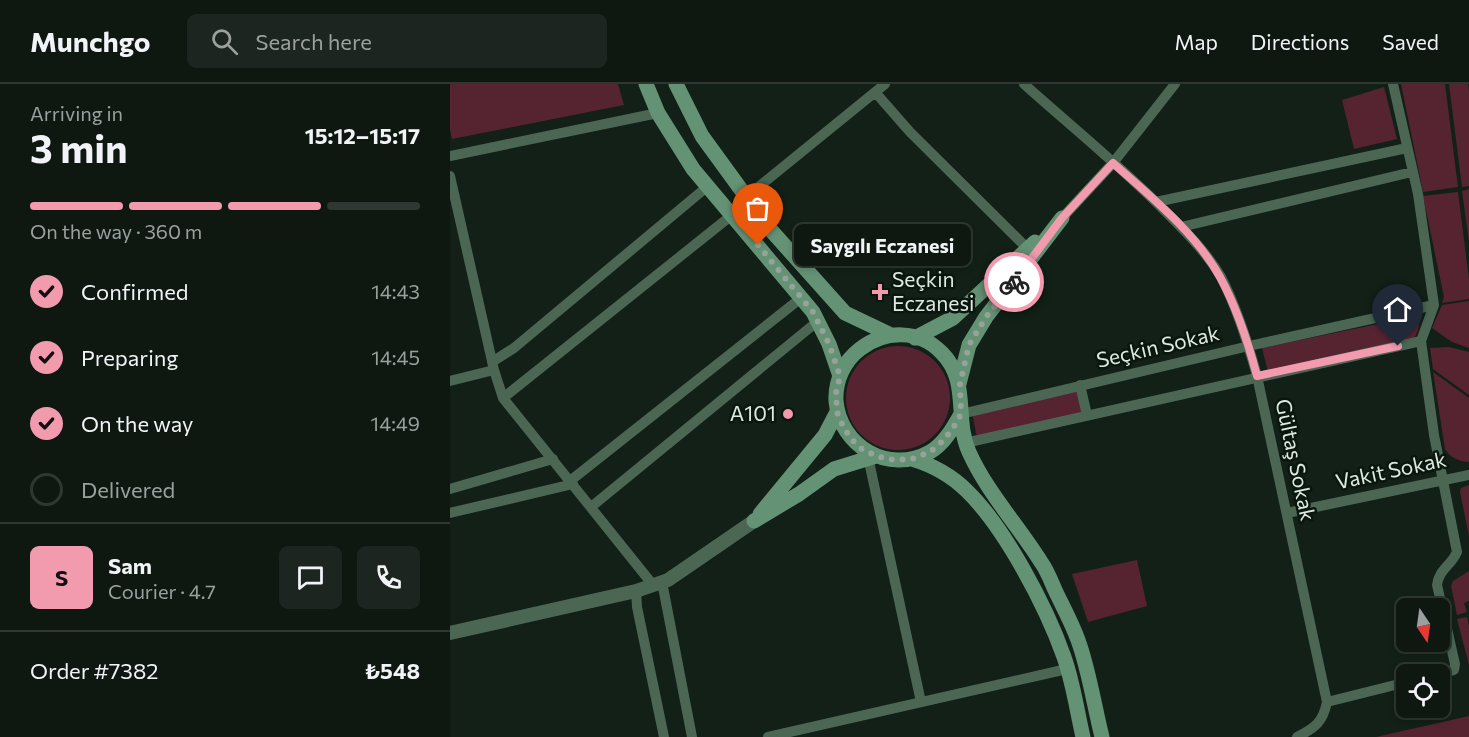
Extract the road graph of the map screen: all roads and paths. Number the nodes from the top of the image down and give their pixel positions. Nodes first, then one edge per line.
1 (646, 84) edge
2 (676, 84) edge
3 (885, 84) edge
4 (1024, 84) edge
5 (1175, 84) edge
6 (1393, 84) edge
7 (875, 92) junction
8 (658, 113) junction
9 (1407, 148) junction
10 (450, 156) edge
11 (1113, 163) junction
12 (1412, 172) junction
13 (450, 176) edge
14 (708, 186) junction
15 (745, 198) junction
16 (1156, 202) junction
17 (732, 215) junction
18 (1062, 218) junction
19 (1181, 227) junction
20 (1028, 249) junction
21 (801, 298) junction
22 (1434, 305) junction
23 (818, 321) junction
24 (889, 334) junction
25 (915, 338) junction
26 (1421, 341) junction
27 (1249, 346) junction
28 (493, 366) junction
29 (840, 376) junction
30 (1257, 376) junction
31 (450, 381) edge
32 (960, 384) junction
33 (1080, 385) junction
34 (503, 398) junction
35 (837, 412) junction
36 (961, 414) junction
37 (1087, 415) junction
38 (965, 443) junction
39 (872, 457) junction
40 (553, 459) junction
41 (912, 459) junction
42 (1469, 475) edge
43 (1442, 480) junction
44 (572, 483) junction
45 (450, 489) edge
46 (591, 507) junction
47 (450, 513) edge
48 (1287, 513) junction
49 (754, 521) junction
50 (658, 584) junction
51 (636, 591) junction
52 (450, 633) edge
53 (1067, 669) junction
54 (1450, 671) edge
55 (1396, 685) edge
56 (921, 702) junction
57 (1327, 702) junction
58 (823, 724) junction
59 (664, 737) edge
60 (692, 737) edge
61 (768, 737) edge
62 (818, 737) edge
63 (1083, 737) edge
64 (1102, 737) edge
65 (1297, 737) edge

1 - 8 main road
2 - 15 main road
3 - 7 street
4 - 11 street, Gültaş Sokak
5 - 11 street
6 - 9 street
7 - 15 street
7 - 20 street
8 - 10 street
8 - 14 main road
9 - 12 street
9 - 16 street
11 - 16 street, Gültaş Sokak
11 - 18 street
12 - 19 street
12 - 22 street
13 - 28 street
14 - 17 main road
14 - 28 street
15 - 24 main road
16 - 19 street, Gültaş Sokak
17 - 21 main road
17 - 34 street
18 - 20 main road
18 - 32 main road
19 - 27 street, Gültaş Sokak
20 - 25 main road
21 - 23 main road
21 - 44 street
22 - 26 street
22 - 27 street, Seçkin Sokak
23 - 29 main road
23 - 46 street
24 - 25 main road
24 - 29 main road
25 - 32 main road
26 - 30 street
26 - 43 street
27 - 30 street, Gültaş Sokak
27 - 33 street, Seçkin Sokak
28 - 31 street
28 - 34 street
29 - 35 main road
30 - 37 street
30 - 48 street, Gültaş Sokak
32 - 36 main road
33 - 36 street, Seçkin Sokak
33 - 37 street
34 - 40 street
35 - 39 main road
35 - 49 main road
36 - 38 main road
36 - 41 main road
37 - 38 street
38 - 64 main road
39 - 41 main road
39 - 49 main road
39 - 56 street
40 - 44 street
40 - 45 street
41 - 53 main road
42 - 43 street, Vakit Sokak
43 - 48 street, Vakit Sokak
43 - 54 street
44 - 46 street
44 - 47 street
46 - 50 street
48 - 57 street, Gültaş Sokak
49 - 50 street
50 - 51 street
50 - 60 street
51 - 52 street
51 - 59 street
53 - 56 street
53 - 63 main road
55 - 57 street
56 - 58 street
57 - 65 street
58 - 61 street
58 - 62 street

